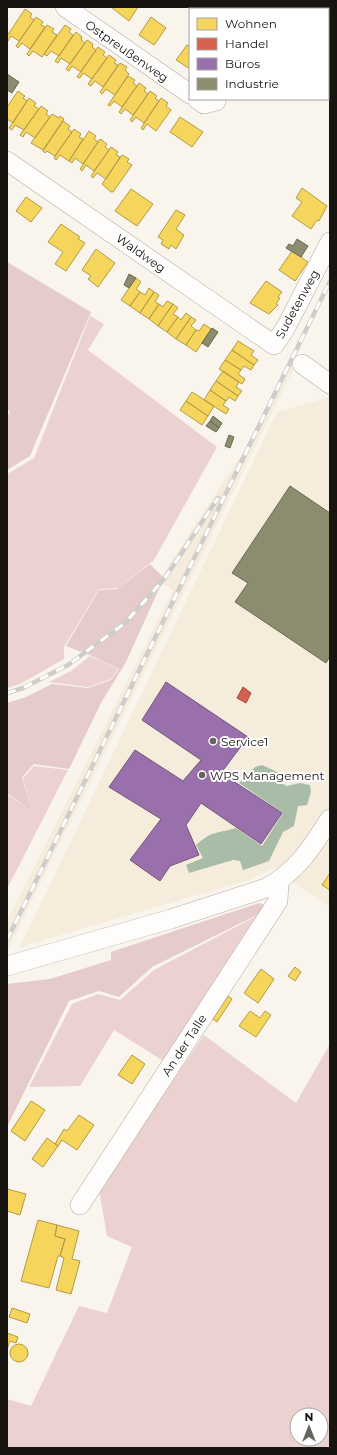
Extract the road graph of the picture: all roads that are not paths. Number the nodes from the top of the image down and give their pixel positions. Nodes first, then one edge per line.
1 (65, 7) edge
2 (189, 93) edge
3 (198, 100) edge
4 (216, 101) dead end
5 (7, 161) edge
6 (330, 242) edge
7 (274, 345) joint
8 (302, 364) dead end
9 (330, 384) edge
10 (330, 819) edge
11 (279, 882) junction
12 (7, 966) edge
13 (80, 1205) dead end

1 - 2 street, Ostpreußenweg
3 - 4 street
5 - 7 street, Waldweg
6 - 7 street, Sudetenweg
8 - 9 street
10 - 11 street
11 - 12 street
11 - 13 street, An der Talle

